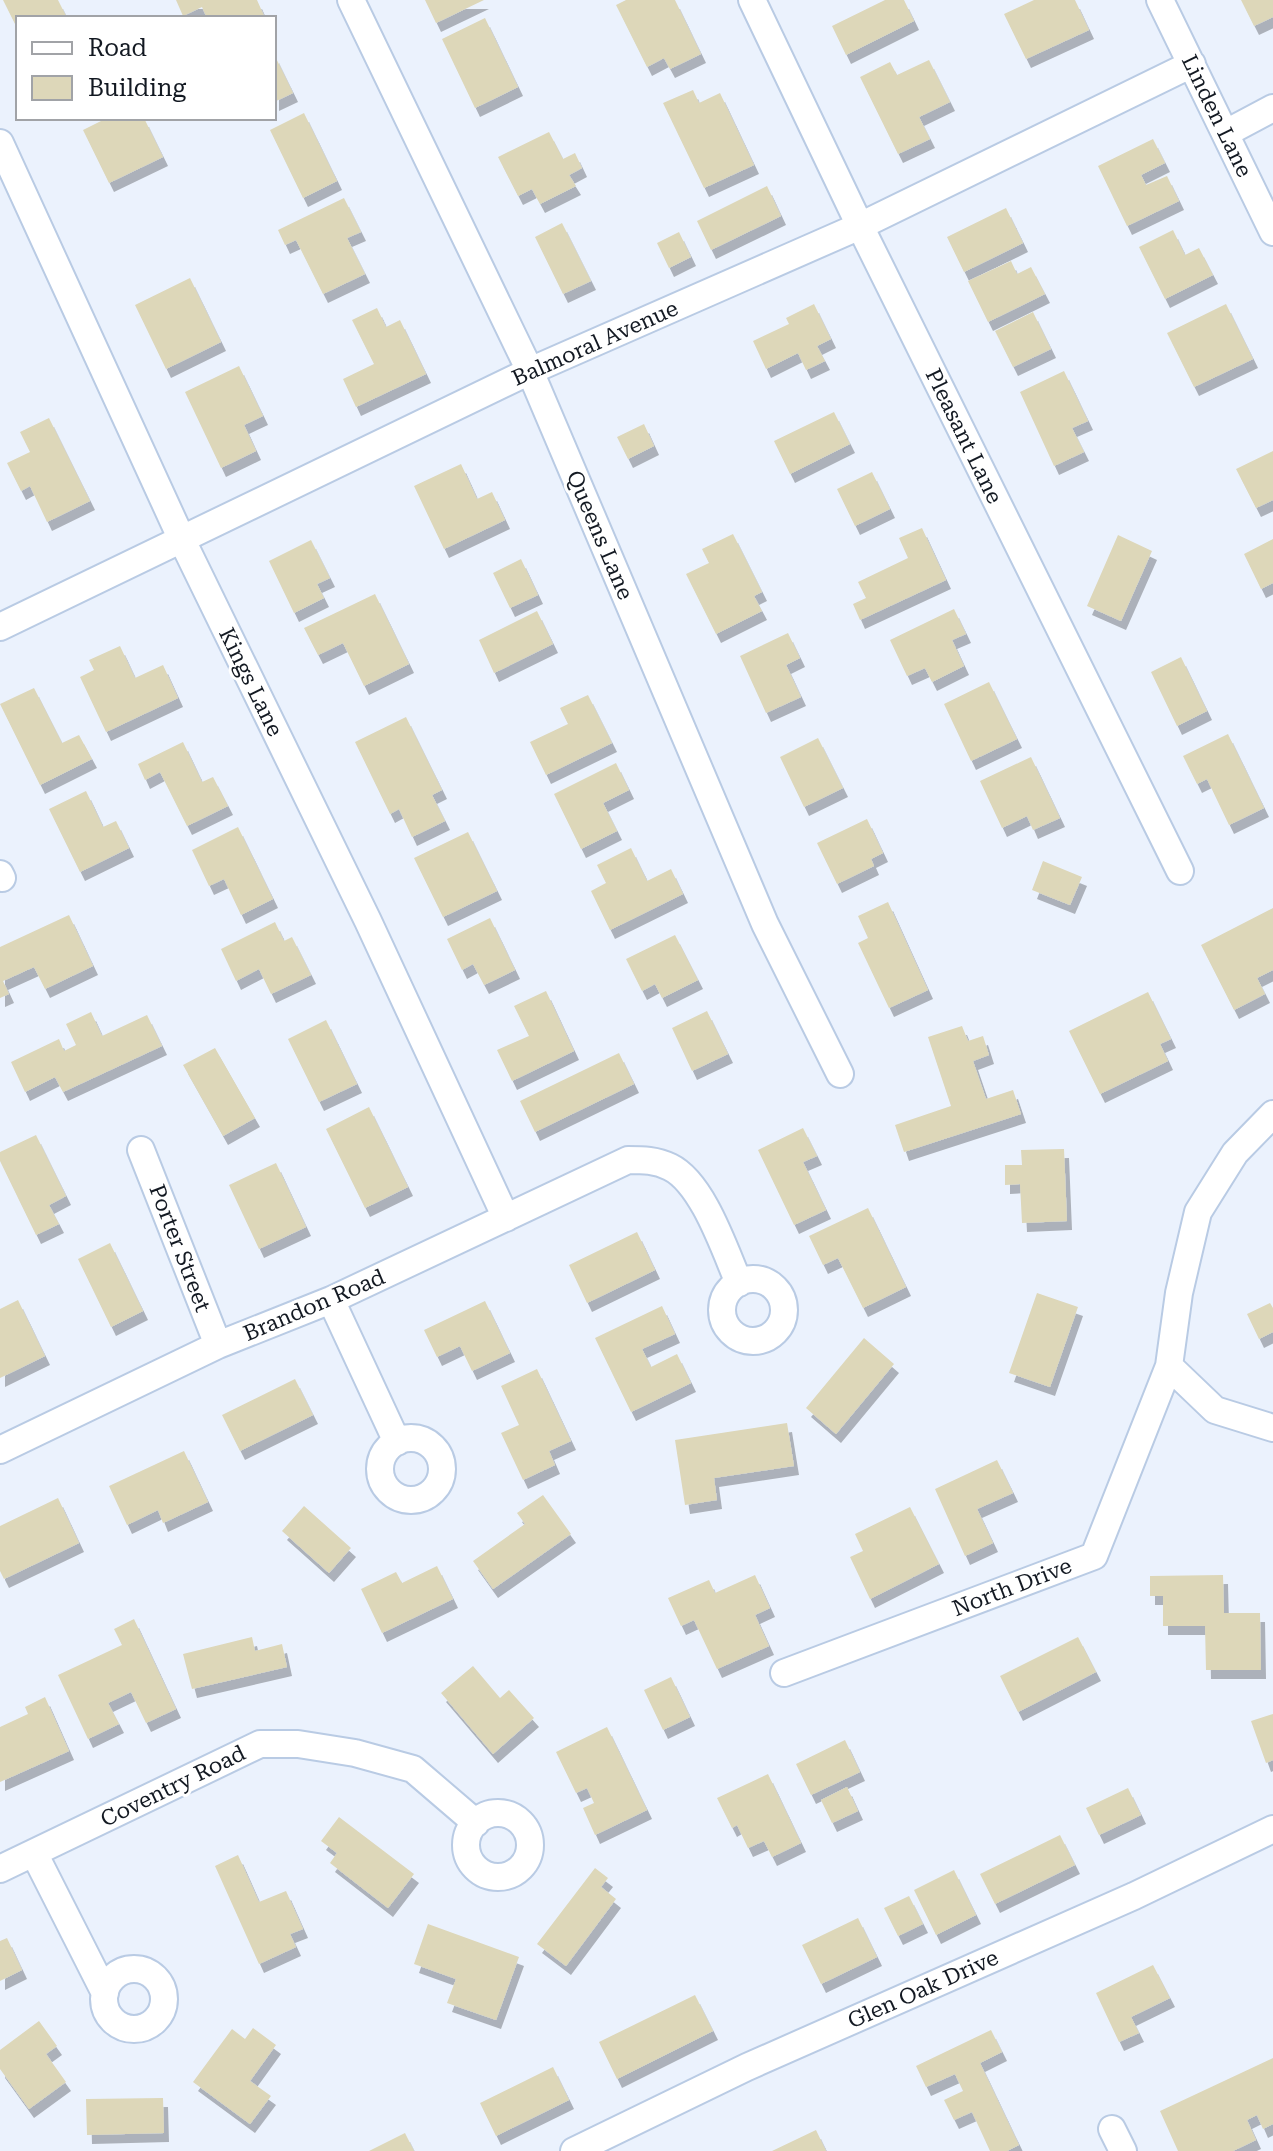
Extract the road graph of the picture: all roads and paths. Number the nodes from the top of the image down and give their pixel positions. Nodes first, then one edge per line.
1 (351, 0) edge
2 (752, 0) edge
3 (1160, 0) edge
4 (1192, 64) junction
5 (1273, 108) edge
6 (1226, 133) junction
7 (0, 143) edge
8 (860, 226) junction
9 (1273, 232) edge
10 (530, 371) junction
11 (182, 540) junction
12 (0, 627) edge
13 (1180, 871) dead end
14 (840, 1074) dead end
15 (1273, 1114) edge
16 (141, 1150) dead end
17 (506, 1218) junction
18 (739, 1283) dead end
19 (331, 1300) junction
20 (218, 1345) junction
21 (1169, 1366) junction
22 (1273, 1428) edge
23 (397, 1442) dead end
24 (0, 1450) edge
25 (784, 1673) dead end
26 (476, 1823) dead end
27 (1273, 1829) edge
28 (34, 1853) junction
29 (0, 1869) edge
30 (105, 1993) dead end
31 (574, 2151) edge

1 - 10 street, Queens Lane
2 - 8 street, Pleasant Lane
3 - 4 street, Linden Lane
4 - 6 street, Linden Lane
4 - 8 street, Balmoral Avenue
5 - 6 street
6 - 9 street, Linden Lane
7 - 11 street, Kings Lane
8 - 10 street, Balmoral Avenue
8 - 13 street, Pleasant Lane
10 - 11 street, Balmoral Avenue
10 - 14 street, Queens Lane
11 - 12 street, Balmoral Avenue
11 - 17 street, Kings Lane
15 - 21 street, North Drive
16 - 20 street, Porter Street
17 - 18 street, Brandon Road
17 - 19 street, Brandon Road
19 - 20 street, Brandon Road
19 - 23 street
20 - 24 street, Brandon Road
21 - 22 street
21 - 25 street, North Drive
26 - 28 street, Coventry Road
27 - 31 street, Glen Oak Drive
28 - 29 street, Coventry Road
28 - 30 street

